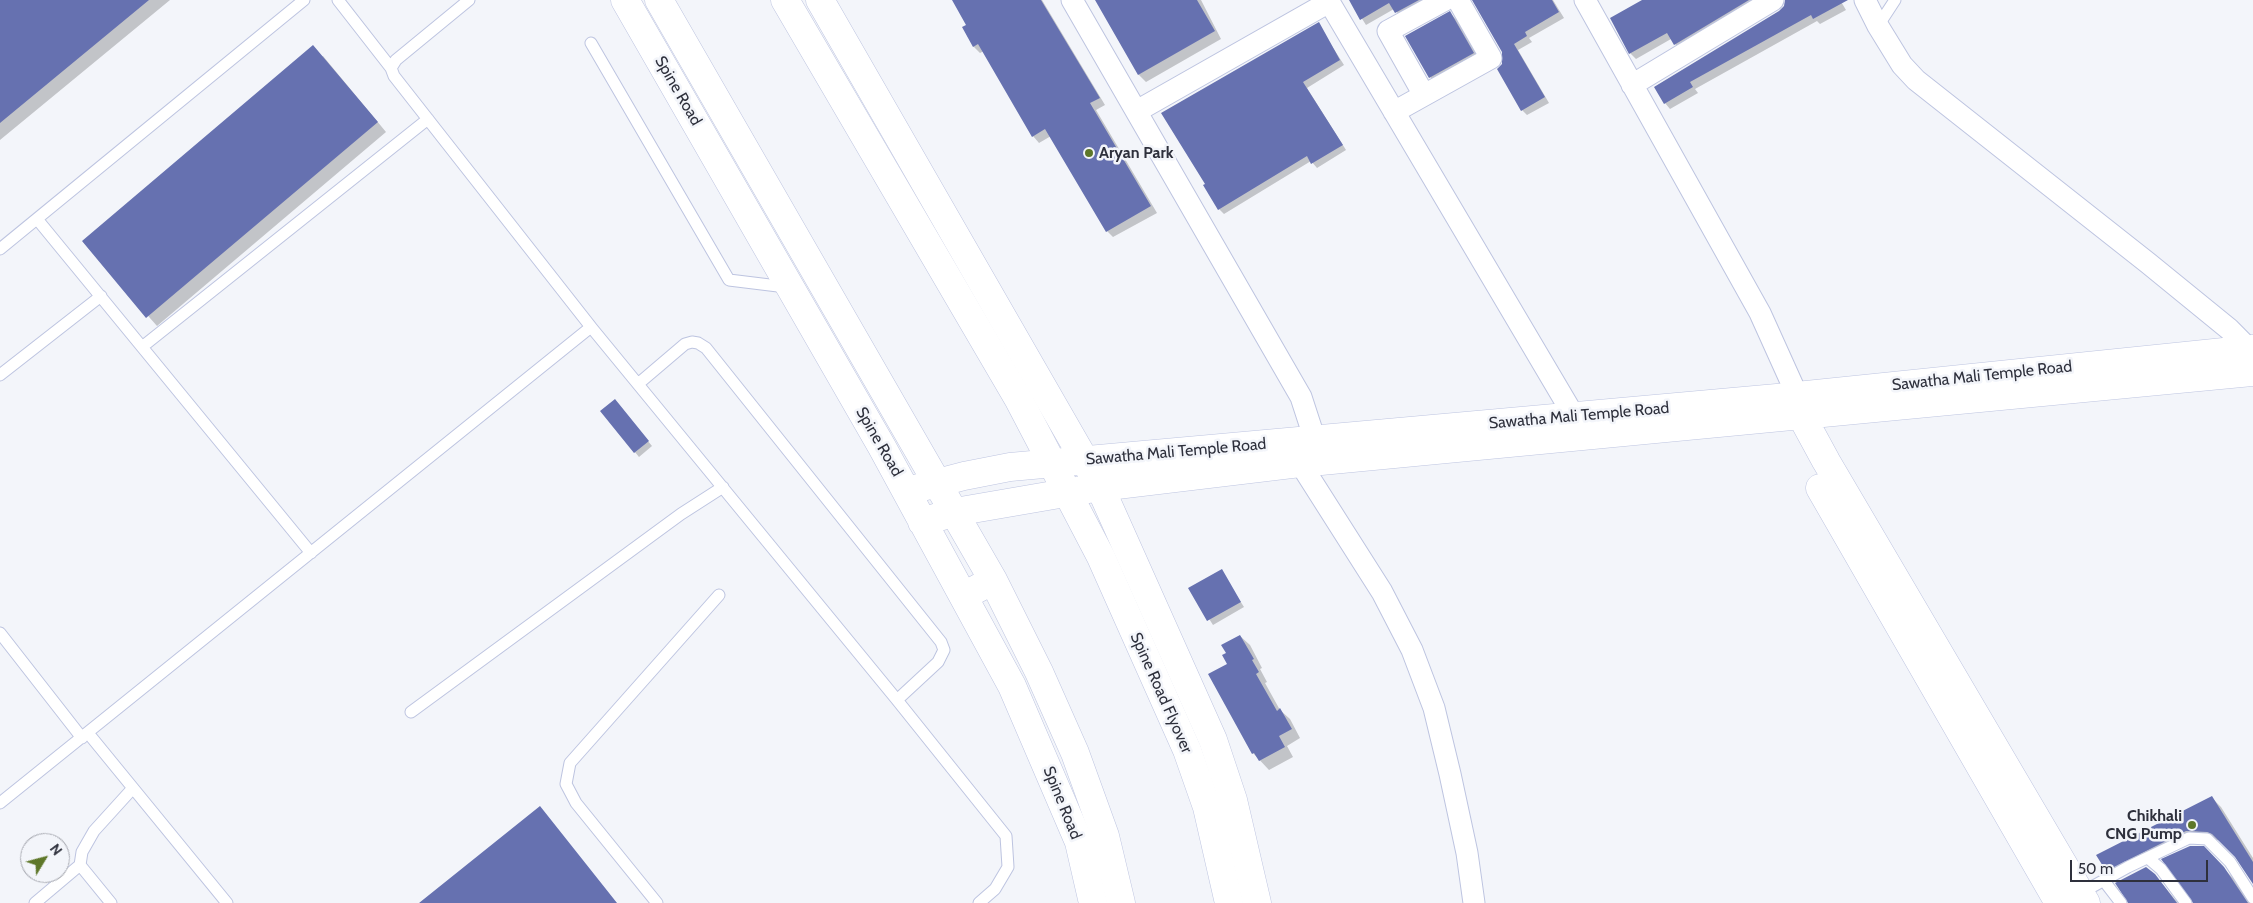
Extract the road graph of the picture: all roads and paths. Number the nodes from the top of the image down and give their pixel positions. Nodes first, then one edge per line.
1 (304, 0) edge
2 (338, 0) edge
3 (469, 0) edge
4 (625, 0) edge
5 (659, 0) edge
6 (785, 0) edge
7 (820, 0) edge
8 (1072, 0) edge
9 (1445, 0) edge
10 (1458, 0) edge
11 (1773, 0) edge
12 (1865, 0) edge
13 (1895, 0) edge
14 (1328, 1) edge
15 (1590, 2) edge
16 (1878, 26) junction
17 (591, 43) dead end
18 (391, 68) junction
19 (1632, 85) junction
20 (1424, 95) junction
21 (1137, 111) junction
22 (1394, 112) junction
23 (428, 119) junction
24 (37, 219) junction
25 (0, 250) edge
26 (791, 287) junction
27 (100, 296) junction
28 (591, 327) junction
29 (142, 347) junction
30 (2252, 357) edge
31 (0, 375) edge
32 (638, 384) junction
33 (1789, 406) junction
34 (1574, 416) junction
35 (1315, 440) junction
36 (1085, 459) junction
37 (1051, 463) junction
38 (1300, 463) junction
39 (938, 483) junction
40 (723, 487) junction
41 (1100, 487) junction
42 (907, 491) junction
43 (1067, 492) junction
44 (955, 512) junction
45 (922, 522) junction
46 (311, 552) junction
47 (993, 580) junction
48 (719, 595) dead end
49 (964, 596) junction
50 (0, 633) edge
51 (897, 700) junction
52 (411, 712) dead end
53 (85, 735) junction
54 (133, 788) junction
55 (0, 804) edge
56 (2148, 858) junction
57 (80, 865) junction
58 (2104, 881) junction
59 (2253, 898) edge
60 (2073, 901) edge
61 (35, 903) edge
62 (111, 903) edge
63 (227, 903) edge
64 (657, 903) edge
65 (979, 903) edge
66 (1093, 903) edge
67 (1121, 903) edge
68 (1229, 903) edge
69 (1257, 903) edge
70 (1474, 903) edge
71 (2121, 903) edge
72 (2186, 903) edge

1 - 24 lane
2 - 18 lane
3 - 18 lane
4 - 26 street, Spine Road
5 - 39 street, Spine Road
6 - 37 street
7 - 36 street
8 - 21 street
9 - 20 street
10 - 20 street
11 - 19 street
12 - 16 street
13 - 16 lane
14 - 21 street
14 - 22 street
15 - 19 street
16 - 30 street
17 - 26 lane
18 - 23 lane
19 - 33 street
20 - 22 street
21 - 35 street
22 - 34 street
23 - 28 lane
23 - 29 lane
24 - 25 lane
24 - 27 lane
26 - 42 street, Spine Road
27 - 29 lane
27 - 31 lane
28 - 32 lane
28 - 46 lane
29 - 46 lane
30 - 33 street, Sawatha Mali Temple Road
32 - 40 lane
32 - 51 lane
33 - 34 street, Sawatha Mali Temple Road
33 - 38 street, Sawatha Mali Temple Road
33 - 60 street
34 - 35 street, Sawatha Mali Temple Road
35 - 36 street, Sawatha Mali Temple Road
36 - 37 street, Sawatha Mali Temple Road
36 - 41 street
37 - 39 street, Sawatha Mali Temple Road
37 - 43 street
38 - 41 street, Sawatha Mali Temple Road
38 - 70 street
39 - 42 street, Sawatha Mali Temple Road
39 - 44 street, Spine Road
40 - 51 lane
40 - 52 lane
41 - 43 street, Sawatha Mali Temple Road
41 - 69 street
42 - 45 street, Spine Road
43 - 44 street, Sawatha Mali Temple Road
43 - 68 street, Spine Road Flyover
44 - 45 street, Sawatha Mali Temple Road
44 - 47 street
45 - 49 street, Spine Road
46 - 53 lane
47 - 49 street
47 - 67 street
48 - 64 lane
49 - 66 street, Spine Road
50 - 53 lane
51 - 65 lane
53 - 54 lane
53 - 55 lane
54 - 57 lane
54 - 63 lane
56 - 58 lane
56 - 59 lane
56 - 72 lane
57 - 61 lane
57 - 62 lane
58 - 60 lane
58 - 71 lane

